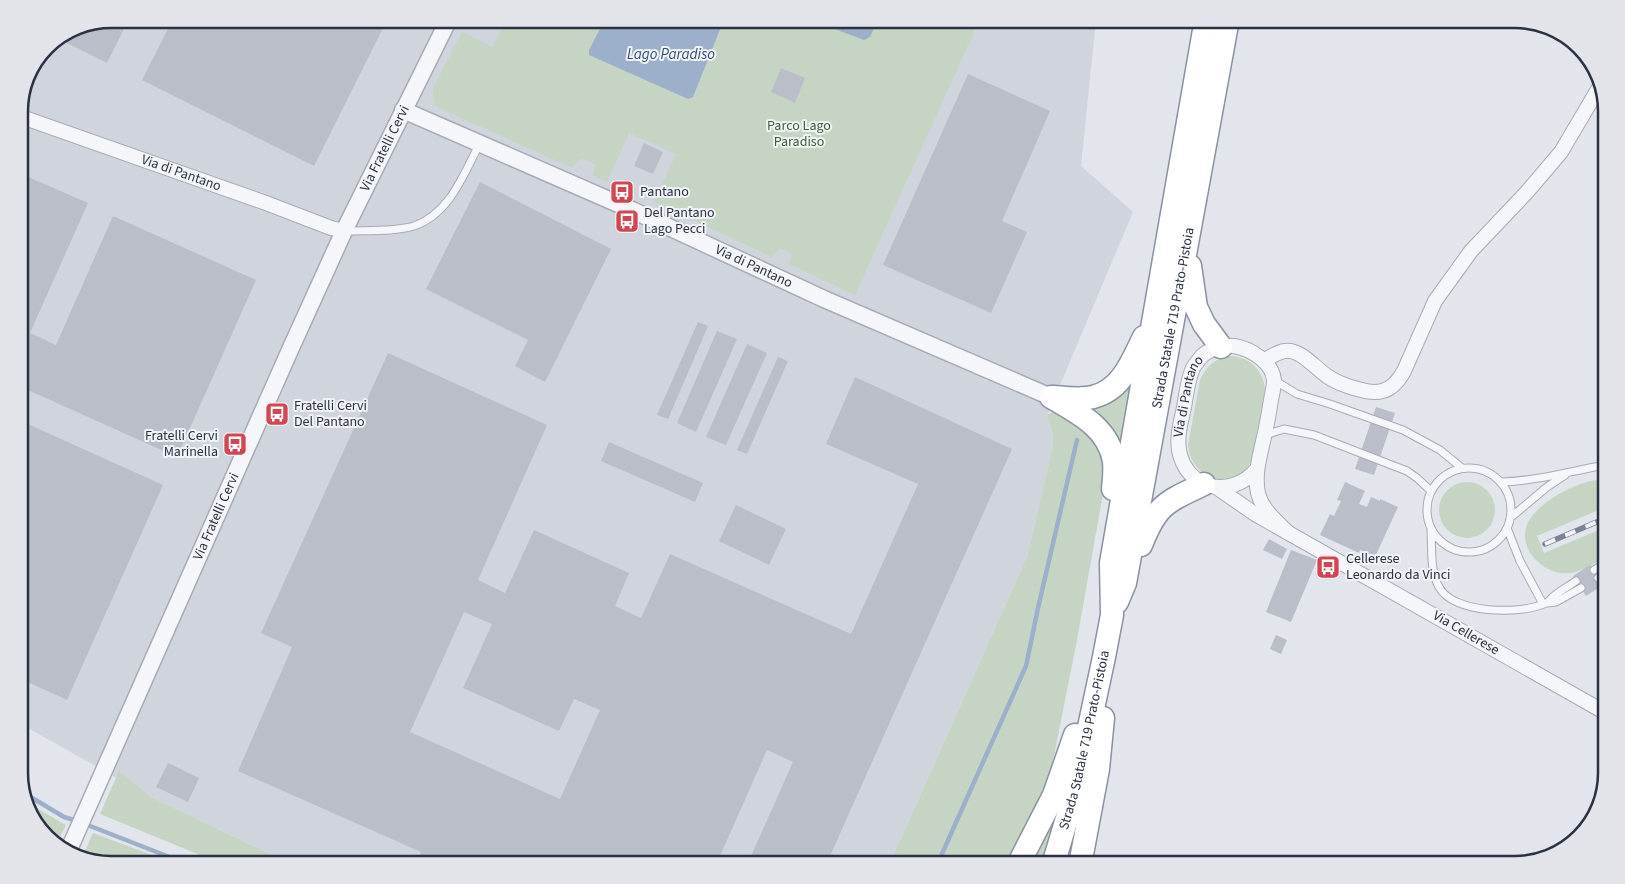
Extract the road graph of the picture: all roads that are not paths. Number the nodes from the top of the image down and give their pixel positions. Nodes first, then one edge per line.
1 (444, 28) edge
2 (1204, 28) edge
3 (1226, 28) edge
4 (1596, 93) edge
5 (403, 110) junction
6 (28, 119) edge
7 (480, 143) junction
8 (344, 230) junction
9 (1188, 239) junction
10 (1154, 316) junction
11 (1221, 347) junction
12 (1264, 360) junction
13 (1274, 380) junction
14 (1051, 397) junction
15 (1264, 436) junction
16 (1598, 467) edge
17 (1462, 468) junction
18 (1256, 470) junction
19 (1567, 474) junction
20 (1500, 482) junction
21 (1210, 486) junction
22 (1431, 491) junction
23 (1510, 518) junction
24 (1430, 528) junction
25 (1507, 528) junction
26 (1287, 532) junction
27 (1326, 554) joint
28 (1111, 563) junction
29 (1598, 568) edge
30 (1594, 570) dead end
31 (1576, 581) dead end
32 (1125, 583) junction
33 (1581, 588) dead end
34 (1545, 603) junction
35 (1112, 615) junction
36 (1104, 657) junction
37 (1598, 709) edge
38 (70, 846) edge
39 (1023, 856) edge
40 (1056, 856) edge
41 (1082, 856) edge

1 - 5 street, Via Fratelli Cervi
2 - 10 highway, Strada Statale 719 Prato-Pistoia
3 - 9 highway, Strada Statale 719 Prato-Pistoia
4 - 12 street
5 - 7 street, Via di Pantano
5 - 8 street, Via Fratelli Cervi
6 - 8 street, Via di Pantano
7 - 8 lane
7 - 14 street, Via di Pantano
8 - 38 street, Via Fratelli Cervi
9 - 11 highway
9 - 32 highway, Strada Statale 719 Prato-Pistoia
10 - 14 highway
10 - 28 highway, Strada Statale 719 Prato-Pistoia
11 - 12 street, Via di Pantano
11 - 21 street, Via di Pantano
12 - 13 street
13 - 15 street, Via di Pantano
13 - 17 lane
14 - 28 highway
15 - 18 street, Via di Pantano
15 - 22 lane
16 - 19 lane
17 - 20 lane
17 - 22 lane
18 - 21 street
18 - 26 street, Via di Pantano
19 - 20 lane
19 - 23 lane
20 - 23 lane
21 - 26 street, Via di Pantano
21 - 32 highway
22 - 24 lane
23 - 25 lane
24 - 25 lane
24 - 34 lane
25 - 34 lane
26 - 27 street, Via di Pantano
27 - 37 street, Via Cellerese
28 - 35 highway, Strada Statale 719 Prato-Pistoia
29 - 30 lane
31 - 34 lane
32 - 35 highway, Strada Statale 719 Prato-Pistoia
33 - 34 lane
35 - 36 highway, Strada Statale 719 Prato-Pistoia
36 - 39 highway
36 - 40 highway, Strada Statale 719 Prato-Pistoia
36 - 41 highway

